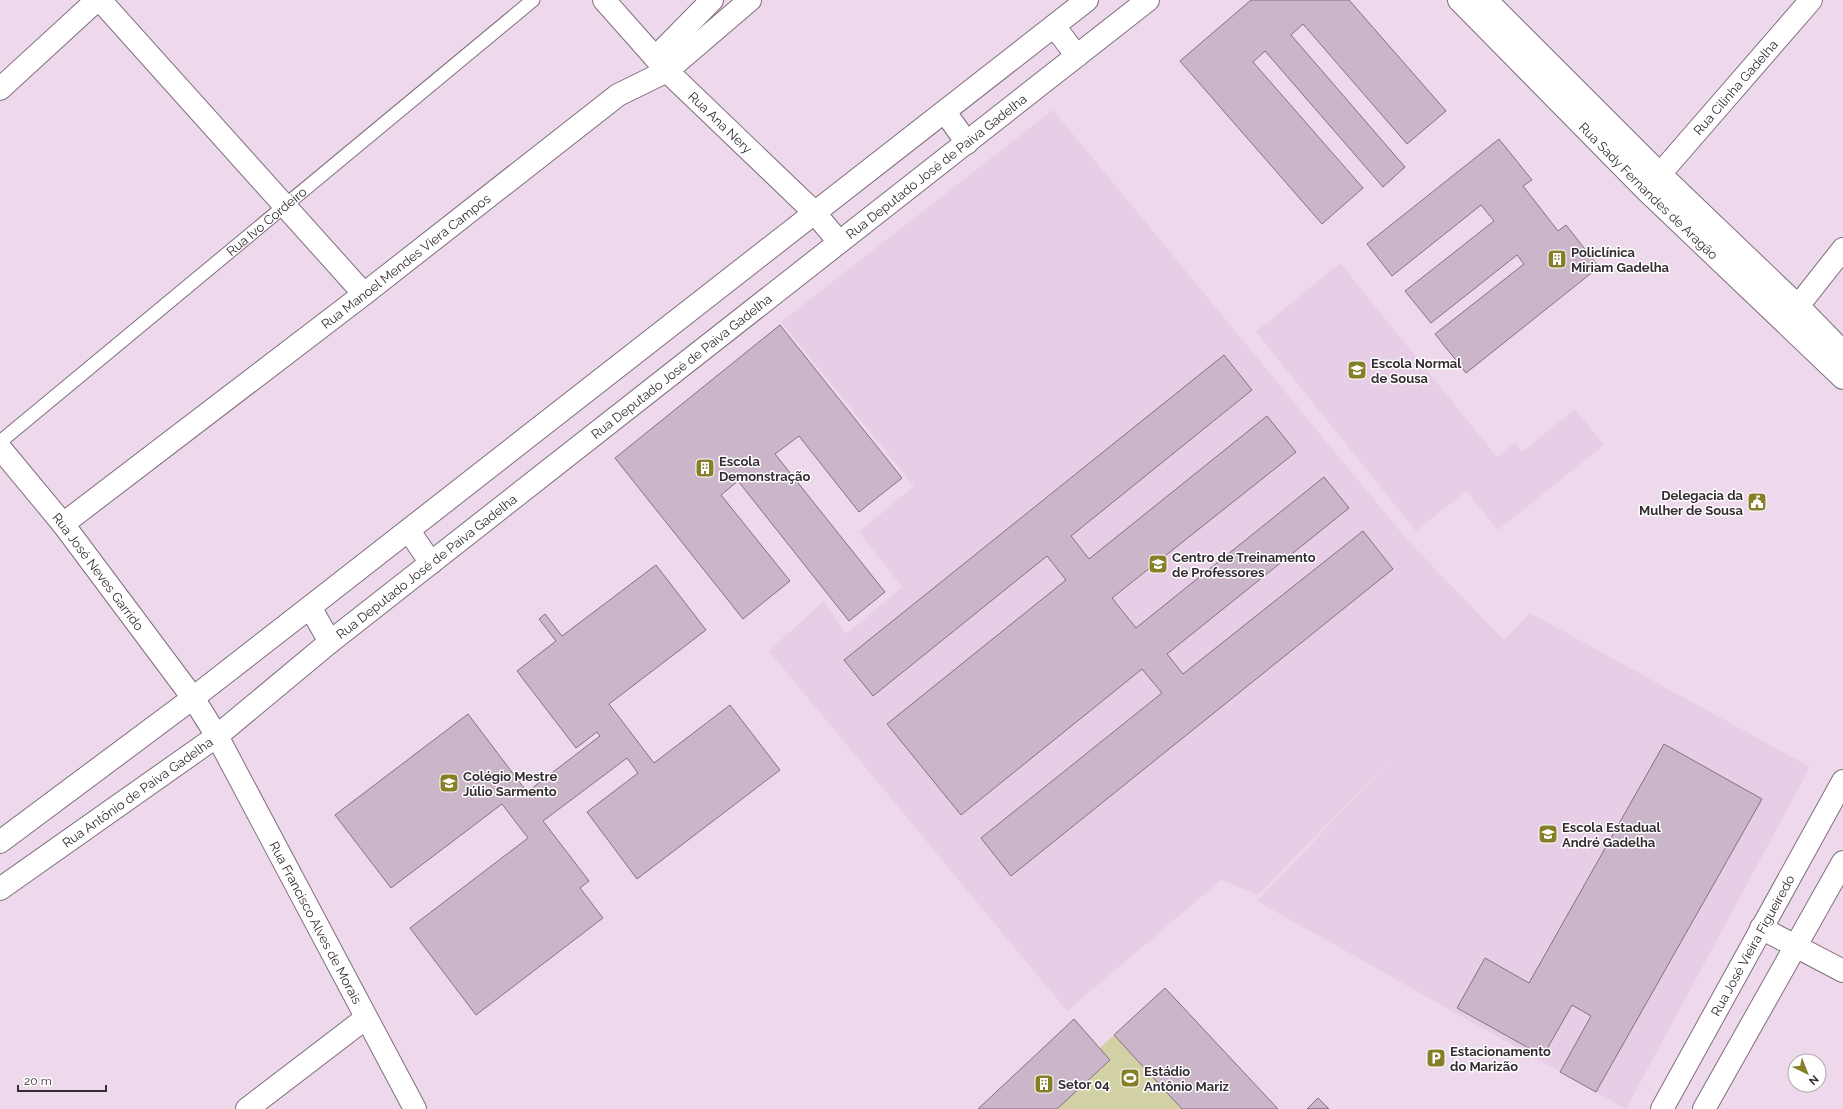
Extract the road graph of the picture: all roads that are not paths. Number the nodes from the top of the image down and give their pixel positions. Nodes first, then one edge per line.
1 (97, 0) edge
2 (100, 0) edge
3 (533, 0) edge
4 (604, 0) edge
5 (712, 0) edge
6 (750, 0) edge
7 (1087, 0) edge
8 (1148, 0) edge
9 (1459, 0) edge
10 (1486, 0) edge
11 (1811, 0) edge
12 (1054, 26) junction
13 (1077, 56) junction
14 (662, 64) junction
15 (0, 89) edge
16 (945, 112) junction
17 (967, 142) junction
18 (1660, 174) junction
19 (285, 206) junction
20 (814, 212) junction
21 (839, 242) junction
22 (1843, 249) edge
23 (364, 294) junction
24 (1798, 306) junction
25 (1843, 352) edge
26 (1843, 378) edge
27 (0, 442) edge
28 (0, 448) edge
29 (63, 524) junction
30 (409, 531) junction
31 (431, 563) junction
32 (310, 607) junction
33 (330, 642) junction
34 (193, 698) junction
35 (217, 736) junction
36 (1843, 781) edge
37 (0, 842) edge
38 (1843, 862) edge
39 (0, 889) edge
40 (1761, 928) junction
41 (1796, 947) junction
42 (1843, 971) edge
43 (366, 1018) junction
44 (247, 1109) edge
45 (415, 1109) edge
46 (1662, 1109) edge
47 (1704, 1109) edge

1 - 15 street
2 - 19 street
3 - 19 lane, Rua Ivo Cordeiro
4 - 14 street, Rua Ana Nery
5 - 14 street
6 - 14 street, Rua Manoel Mendes Viera Campos
7 - 12 street
8 - 13 street, Rua Deputado José de Paiva Gadelha
9 - 26 street, Rua Sady Fernandes de Aragão
10 - 18 street, Rua Sady Fernandes de Aragão
11 - 18 street, Rua Cilinha Gadelha
12 - 13 street
12 - 16 street
13 - 17 street, Rua Deputado José de Paiva Gadelha
14 - 20 street, Rua Ana Nery
14 - 23 street, Rua Manoel Mendes Viera Campos
16 - 17 street
16 - 20 street
17 - 21 street, Rua Deputado José de Paiva Gadelha
18 - 24 street, Rua Sady Fernandes de Aragão
19 - 23 street
19 - 27 lane, Rua Ivo Cordeiro
20 - 21 street, Rua Ana Nery
20 - 30 street
21 - 31 street, Rua Deputado José de Paiva Gadelha
22 - 24 street
23 - 29 street, Rua Manoel Mendes Viera Campos
24 - 25 street, Rua Sady Fernandes de Aragão
28 - 29 street, Rua José Neves Garrido
29 - 34 street, Rua José Neves Garrido
30 - 31 street
30 - 32 street
31 - 33 street, Rua Deputado José de Paiva Gadelha
32 - 33 street
32 - 34 street
33 - 35 street, Rua Deputado José de Paiva Gadelha
34 - 35 street, Rua Antônio de Paiva Gadelha
34 - 37 street
35 - 39 street, Rua Antônio de Paiva Gadelha
35 - 43 street, Rua Francisco Alves de Morais
36 - 40 street, Rua José Vieira Figueiredo
38 - 41 street
40 - 41 street
40 - 46 street, Rua José Vieira Figueiredo
41 - 42 street
41 - 47 street
43 - 44 street
43 - 45 street, Rua Francisco Alves de Morais

